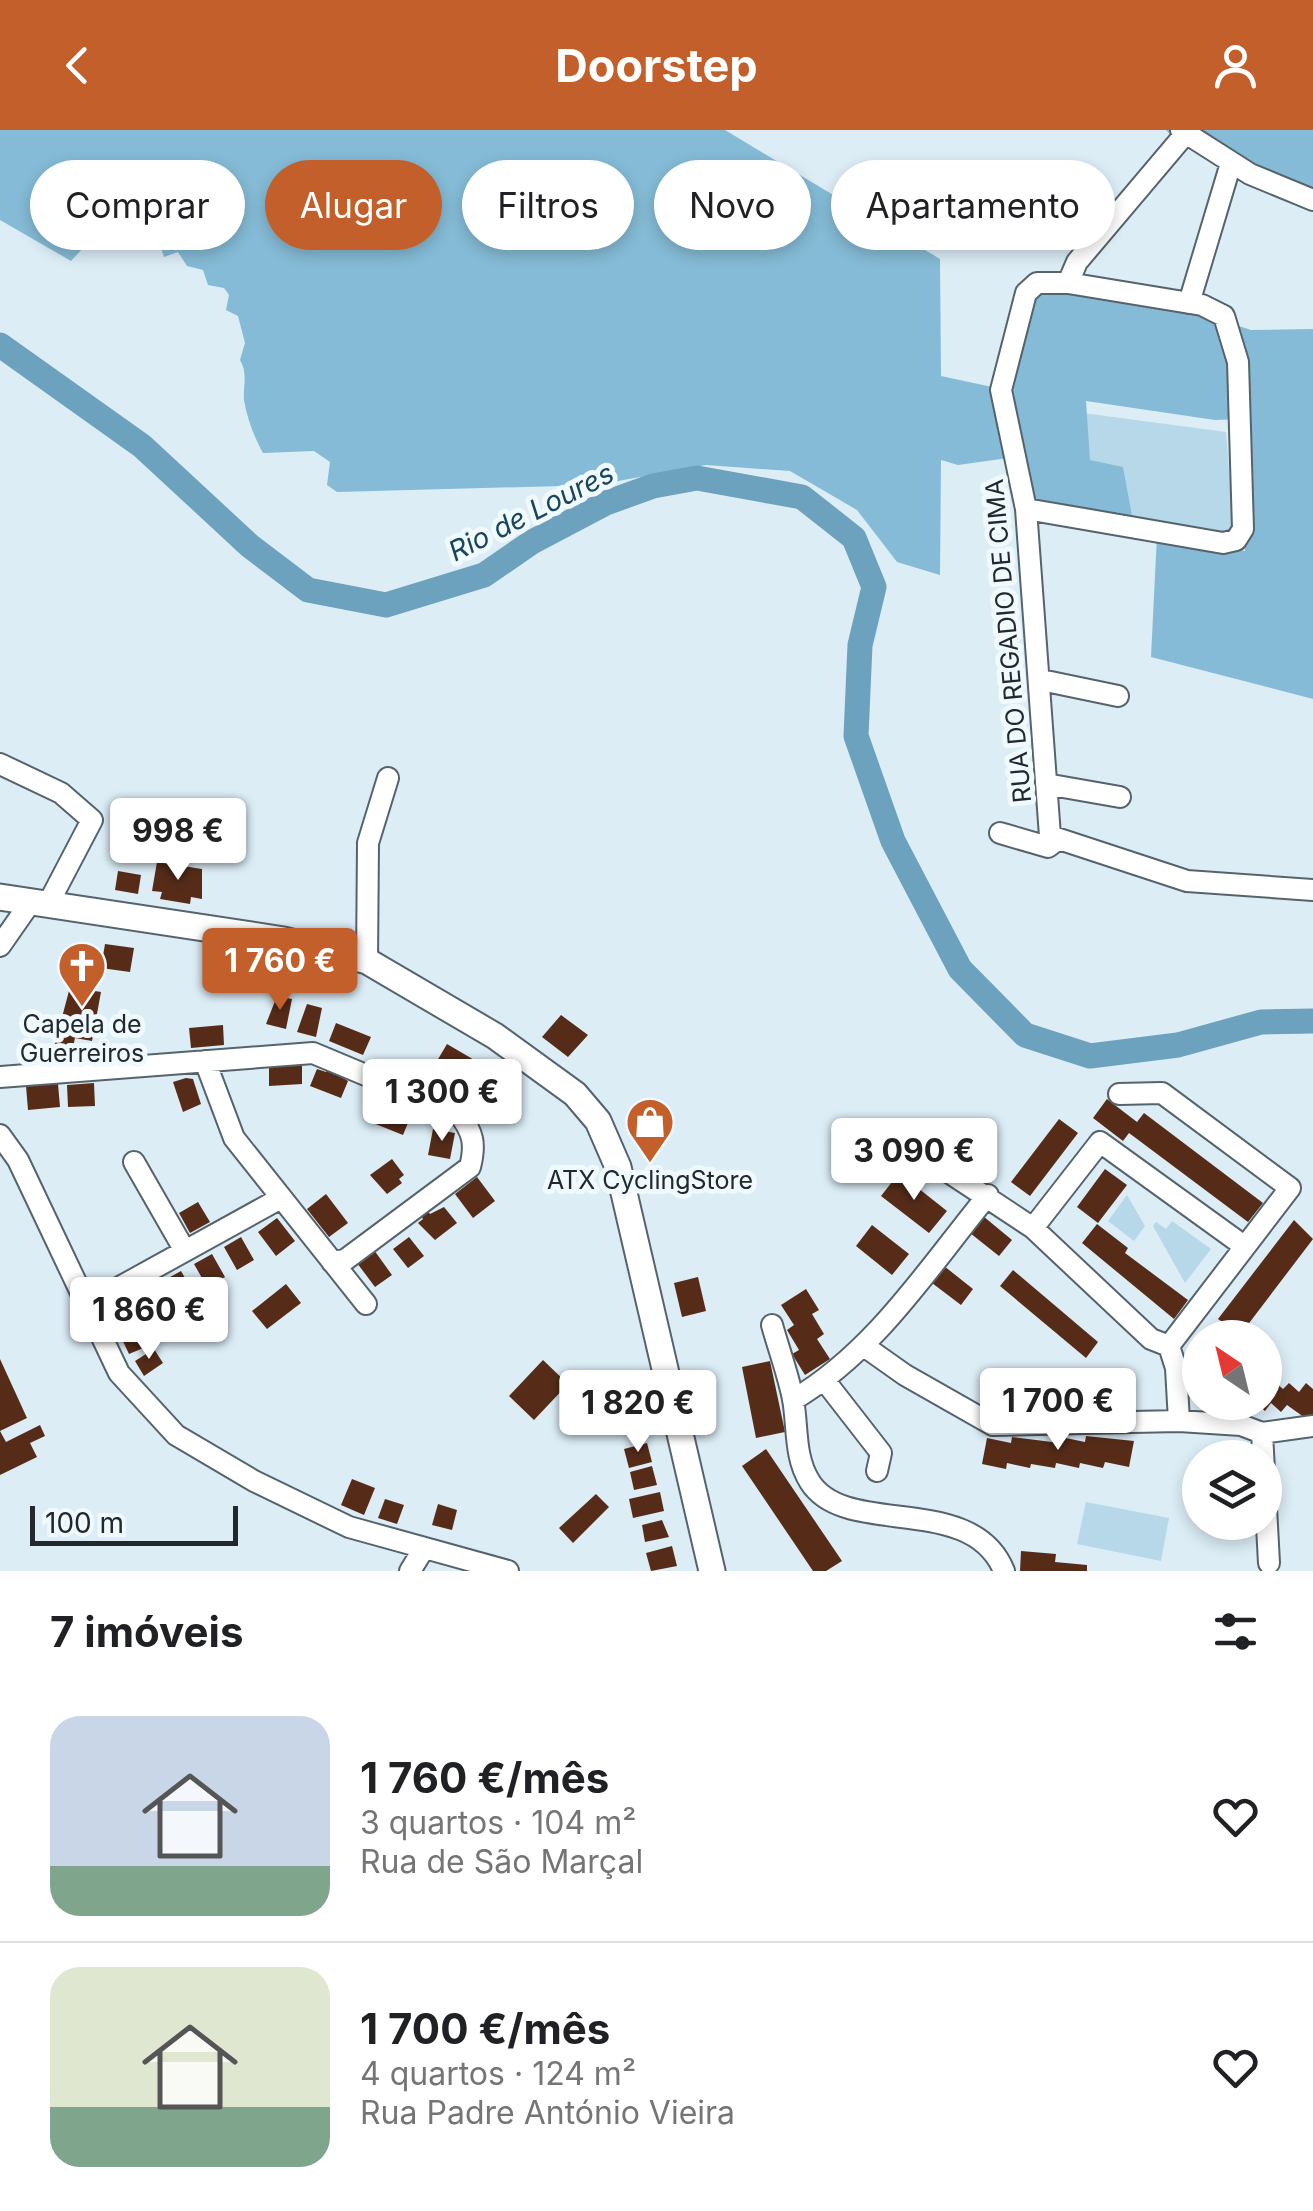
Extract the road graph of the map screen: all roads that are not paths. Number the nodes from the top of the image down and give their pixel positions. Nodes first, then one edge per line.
1 (1183, 132) edge
2 (1231, 163) junction
3 (1313, 200) edge
4 (1068, 283) junction
5 (1189, 303) junction
6 (1026, 510) junction
7 (1042, 680) junction
8 (1118, 696) dead end
9 (0, 764) edge
10 (388, 778) dead end
11 (1046, 784) junction
12 (1120, 797) dead end
13 (1000, 833) dead end
14 (1056, 841) junction
15 (1313, 890) edge
16 (0, 897) edge
17 (38, 905) junction
18 (0, 946) edge
19 (367, 961) junction
20 (205, 1061) junction
21 (0, 1077) edge
22 (1120, 1094) dead end
23 (0, 1135) edge
24 (918, 1152) dead end
25 (134, 1162) dead end
26 (988, 1195) junction
27 (281, 1198) junction
28 (1033, 1228) junction
29 (1244, 1246) junction
30 (185, 1251) junction
31 (332, 1262) junction
32 (89, 1304) junction
33 (366, 1304) dead end
34 (772, 1325) dead end
35 (864, 1346) junction
36 (1169, 1346) junction
37 (825, 1381) junction
38 (793, 1400) junction
39 (1179, 1421) junction
40 (1313, 1426) edge
41 (1262, 1433) junction
42 (876, 1471) dead end
43 (423, 1550) junction
44 (1271, 1568) edge
45 (495, 1570) edge
46 (410, 1571) edge
47 (712, 1571) edge
48 (1004, 1571) edge

1 - 2 street
1 - 4 street
2 - 3 street
2 - 5 street
4 - 5 street
4 - 6 street, RUA DO REGADIO DE CIMA
5 - 6 street
6 - 7 street, RUA DO REGADIO DE CIMA
7 - 8 street
7 - 11 street, RUA DO REGADIO DE CIMA
9 - 17 street
10 - 19 street
11 - 12 street
11 - 14 street, RUA DO REGADIO DE CIMA
13 - 14 street
14 - 15 street
16 - 17 main road
17 - 18 street
17 - 19 main road
19 - 47 main road
20 - 21 street
20 - 27 street
20 - 31 street
22 - 29 street
23 - 32 street
24 - 26 street
25 - 30 street
26 - 28 street
26 - 35 street
27 - 30 street
27 - 31 street
28 - 29 street
28 - 36 street
29 - 36 street
30 - 32 street
31 - 33 street
32 - 43 street
34 - 38 street
35 - 37 street
35 - 39 street
36 - 39 street
37 - 38 street
37 - 42 street
38 - 48 street
39 - 41 street
40 - 41 street
41 - 44 street
43 - 45 street
43 - 46 street

